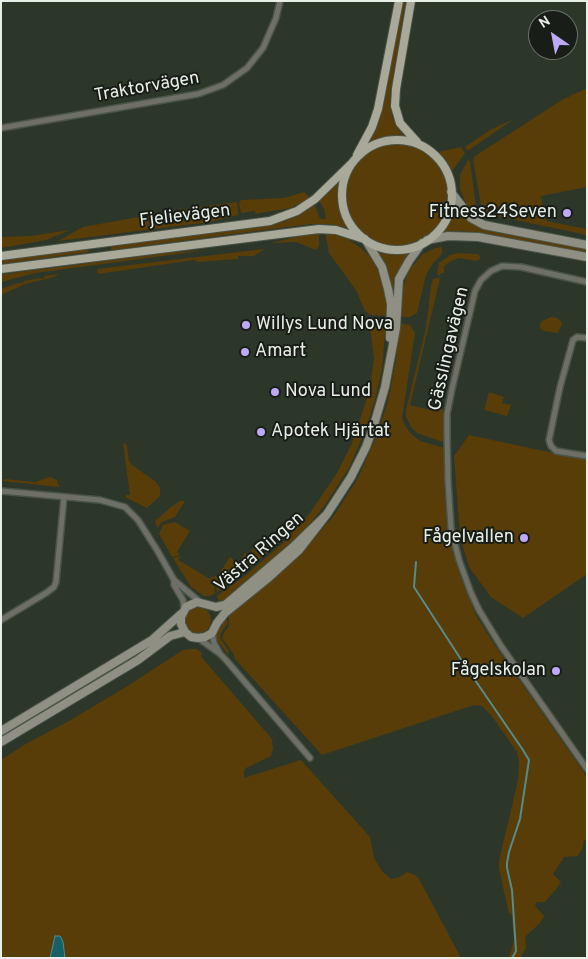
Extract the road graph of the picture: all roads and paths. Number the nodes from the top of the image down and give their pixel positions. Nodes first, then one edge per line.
1 (280, 1) edge
2 (399, 1) edge
3 (411, 1) edge
4 (1, 128) edge
5 (421, 146) junction
6 (353, 162) junction
7 (451, 192) junction
8 (365, 239) junction
9 (425, 242) junction
10 (587, 245) edge
11 (1, 256) edge
12 (587, 257) edge
13 (1, 269) edge
14 (587, 282) edge
15 (587, 338) edge
16 (389, 370) junction
17 (587, 456) edge
18 (1, 491) edge
19 (64, 497) junction
20 (327, 514) junction
21 (174, 580) junction
22 (200, 602) junction
23 (210, 606) junction
24 (183, 612) junction
25 (1, 620) edge
26 (216, 623) junction
27 (185, 632) junction
28 (212, 633) junction
29 (198, 638) junction
30 (219, 652) junction
31 (1, 730) edge
32 (1, 742) edge
33 (310, 758) dead end
34 (587, 769) edge

1 - 4 street, Traktorvägen
2 - 6 main road
3 - 5 main road
5 - 6 main road
5 - 7 main road
6 - 8 main road
6 - 11 main road, Fjelievägen
7 - 9 main road
7 - 10 main road
8 - 9 main road
8 - 13 main road, Fjelievägen
8 - 16 main road, Västra Ringen
9 - 12 main road
9 - 16 main road, Västra Ringen
14 - 34 street, Gässlingavägen
15 - 17 street
16 - 20 main road, Västra Ringen
18 - 19 street
19 - 21 street
19 - 25 street
20 - 23 main road, Västra Ringen
20 - 26 main road, Västra Ringen
21 - 22 street
21 - 24 street
22 - 23 main road, Västra Ringen
22 - 24 main road, Västra Ringen
23 - 26 main road, Västra Ringen
24 - 27 main road
24 - 31 main road, Västra Ringen
26 - 28 main road, Västra Ringen
27 - 29 main road
27 - 32 main road
28 - 29 main road
28 - 30 street
29 - 30 street
30 - 33 street

